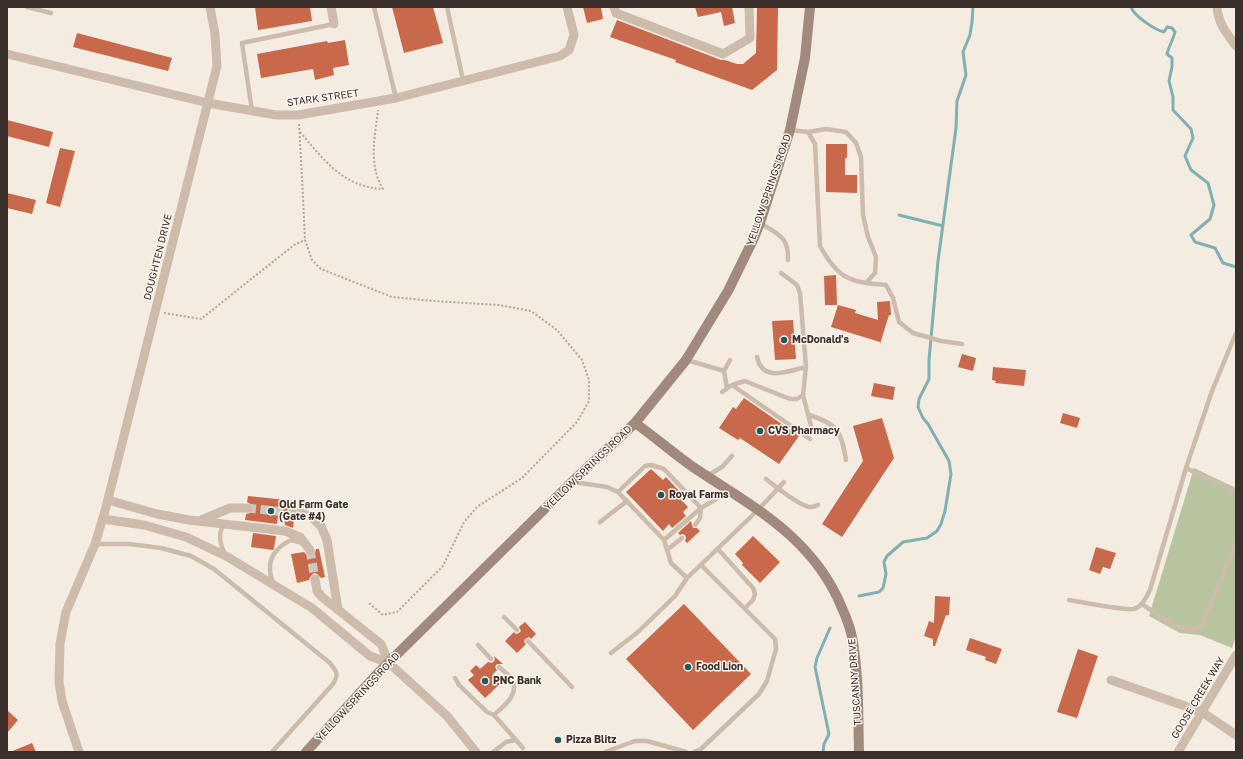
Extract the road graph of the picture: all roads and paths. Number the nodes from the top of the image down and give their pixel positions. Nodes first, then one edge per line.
1 (27, 7) edge
2 (210, 7) edge
3 (331, 7) edge
4 (374, 7) edge
5 (447, 7) edge
6 (568, 7) edge
7 (614, 7) edge
8 (749, 7) edge
9 (810, 7) edge
10 (1216, 7) edge
11 (51, 13) dead end
12 (334, 24) joint
13 (1236, 46) edge
14 (7, 54) edge
15 (463, 80) junction
16 (396, 98) junction
17 (380, 101) junction
18 (208, 103) junction
19 (252, 111) junction
20 (298, 114) junction
21 (790, 130) junction
22 (299, 131) junction
23 (808, 132) junction
24 (760, 223) junction
25 (305, 240) junction
26 (788, 260) dead end
27 (781, 273) dead end
28 (866, 283) junction
29 (155, 312) junction
30 (1236, 333) edge
31 (962, 344) dead end
32 (756, 357) dead end
33 (686, 360) junction
34 (730, 360) dead end
35 (806, 367) junction
36 (724, 371) junction
37 (732, 385) junction
38 (727, 388) junction
39 (722, 392) dead end
40 (803, 395) junction
41 (809, 415) junction
42 (635, 423) junction
43 (812, 430) dead end
44 (810, 438) dead end
45 (732, 456) dead end
46 (846, 460) dead end
47 (1186, 468) junction
48 (707, 476) junction
49 (766, 479) dead end
50 (572, 482) junction
51 (784, 482) dead end
52 (777, 489) junction
53 (730, 491) junction
54 (618, 492) junction
55 (1236, 492) edge
56 (108, 500) junction
57 (627, 501) junction
58 (818, 505) dead end
59 (247, 508) tunnel mouth
60 (701, 508) junction
61 (758, 510) junction
62 (295, 514) tunnel mouth
63 (104, 515) junction
64 (197, 521) junction
65 (600, 522) dead end
66 (226, 524) junction
67 (695, 525) dead end
68 (682, 538) dead end
69 (664, 540) junction
70 (95, 544) junction
71 (1236, 544) edge
72 (307, 547) joint
73 (718, 549) junction
74 (667, 550) junction
75 (226, 556) junction
76 (702, 565) junction
77 (687, 578) junction
78 (315, 579) tunnel mouth
79 (273, 585) junction
80 (1069, 600) dead end
81 (368, 602) dead end
82 (1142, 604) junction
83 (745, 608) junction
84 (338, 610) junction
85 (504, 617) dead end
86 (517, 630) dead end
87 (528, 641) dead end
88 (478, 645) dead end
89 (611, 653) dead end
90 (1236, 655) edge
91 (491, 659) dead end
92 (389, 663) junction
93 (500, 667) dead end
94 (455, 678) dead end
95 (1111, 680) dead end
96 (572, 687) dead end
97 (1202, 712) junction
98 (494, 715) junction
99 (1236, 735) edge
100 (515, 740) junction
101 (523, 748) dead end
102 (79, 752) edge
103 (272, 752) edge
104 (306, 752) edge
105 (476, 752) edge
106 (493, 752) edge
107 (605, 752) edge
108 (686, 752) edge
109 (694, 752) edge
110 (859, 752) edge
111 (1178, 752) edge

1 - 11 lane
2 - 18 street, DOUGHTEN DRIVE
3 - 12 street
4 - 16 lane
5 - 15 lane
6 - 15 street, STARK STREET
7 - 8 street
9 - 21 main road, YELLOW SPRINGS ROAD
10 - 13 street
12 - 19 lane
14 - 18 street, STARK STREET
15 - 16 street, STARK STREET
16 - 17 street, STARK STREET
17 - 20 street, STARK STREET
17 - 22 path
18 - 19 street, STARK STREET
18 - 29 street, DOUGHTEN DRIVE
19 - 20 street, STARK STREET
20 - 22 path
21 - 23 lane
21 - 24 main road, YELLOW SPRINGS ROAD
22 - 25 path
23 - 28 lane
23 - 28 lane
24 - 26 lane
24 - 33 main road, YELLOW SPRINGS ROAD
25 - 29 path
25 - 81 path
27 - 35 lane
28 - 31 lane
29 - 56 street, DOUGHTEN DRIVE
30 - 47 lane
32 - 35 lane
33 - 36 lane
33 - 42 main road, YELLOW SPRINGS ROAD
34 - 36 lane
35 - 40 lane
36 - 38 lane
37 - 38 lane
37 - 40 lane
37 - 44 lane
38 - 39 lane
40 - 41 lane
41 - 43 lane
41 - 46 lane
42 - 48 main road, TUSCANNY DRIVE
42 - 50 main road, YELLOW SPRINGS ROAD
45 - 48 lane
47 - 55 lane
47 - 82 lane
48 - 53 main road, TUSCANNY DRIVE
49 - 52 lane
50 - 54 lane
50 - 92 main road, YELLOW SPRINGS ROAD
51 - 52 lane
52 - 58 lane
52 - 61 lane
53 - 60 lane
53 - 61 main road, TUSCANNY DRIVE
54 - 57 lane
54 - 60 lane
56 - 63 street, DOUGHTEN DRIVE
56 - 64 street
57 - 65 lane
57 - 69 lane
59 - 64 street
60 - 67 lane
60 - 69 lane
61 - 73 lane
61 - 110 main road, TUSCANNY DRIVE
62 - 84 street
63 - 70 street, DOUGHTEN DRIVE
63 - 75 street
64 - 66 street
66 - 72 street
66 - 75 lane
68 - 74 lane
69 - 74 lane
70 - 102 street, DOUGHTEN DRIVE
70 - 103 lane
71 - 82 lane
72 - 79 lane
73 - 76 lane
73 - 83 lane
74 - 77 lane
75 - 79 street
76 - 77 lane
76 - 83 lane
77 - 89 lane
78 - 84 street
79 - 92 street
80 - 82 lane
83 - 109 lane
84 - 92 street
85 - 86 lane
87 - 96 lane
88 - 91 lane
90 - 97 street, GOOSE CREEK WAY
92 - 104 main road, YELLOW SPRINGS ROAD
92 - 105 street
93 - 98 lane
94 - 98 lane
95 - 97 street
97 - 99 street
97 - 111 street, GOOSE CREEK WAY
98 - 100 lane
100 - 101 lane
100 - 106 lane
107 - 108 lane

